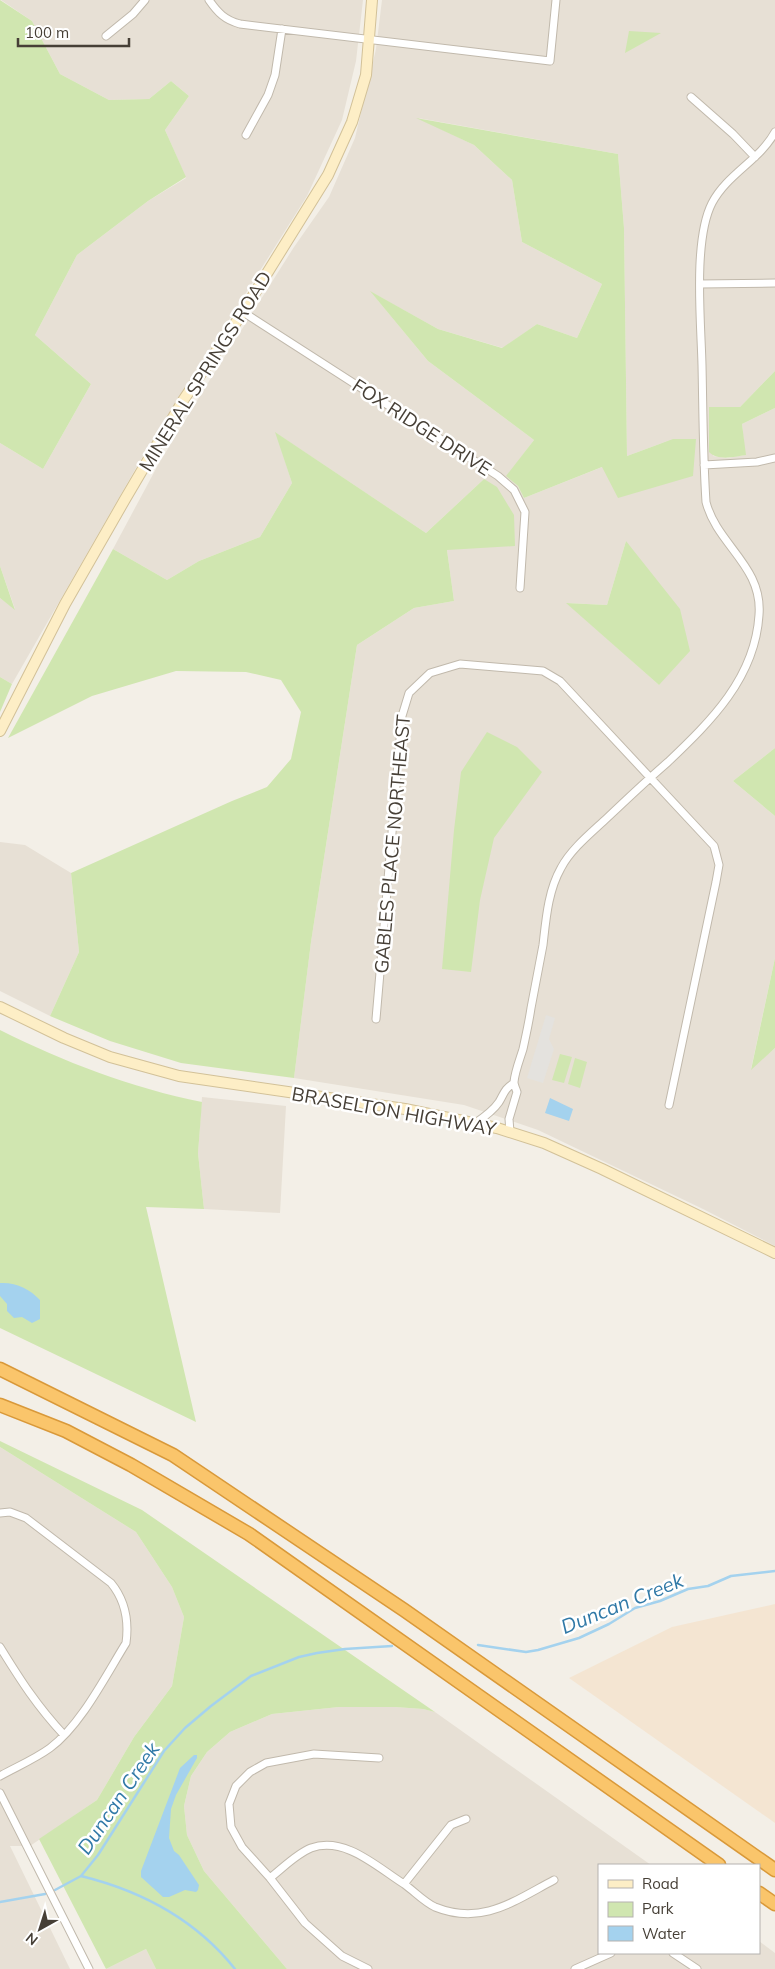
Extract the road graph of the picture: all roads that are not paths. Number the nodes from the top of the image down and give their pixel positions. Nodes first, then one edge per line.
1 (145, 0) edge
2 (209, 0) edge
3 (372, 0) edge
4 (556, 0) edge
5 (282, 29) junction
6 (106, 36) dead end
7 (368, 40) junction
8 (691, 97) dead end
9 (775, 132) edge
10 (246, 135) dead end
11 (755, 156) junction
12 (775, 283) edge
13 (700, 284) junction
14 (243, 312) junction
15 (775, 458) edge
16 (704, 465) junction
17 (520, 588) dead end
18 (0, 730) edge
19 (651, 777) junction
20 (0, 1007) edge
21 (14, 1014) junction
22 (0, 1016) edge
23 (376, 1019) dead end
24 (514, 1083) junction
25 (669, 1104) dead end
26 (474, 1124) junction
27 (510, 1132) junction
28 (775, 1253) edge
29 (0, 1368) edge
30 (0, 1405) edge
31 (0, 1513) edge
32 (0, 1647) edge
33 (64, 1735) junction
34 (379, 1758) dead end
35 (0, 1776) edge
36 (0, 1793) edge
37 (466, 1819) dead end
38 (719, 1864) edge
39 (775, 1870) edge
40 (270, 1878) junction
41 (554, 1880) dead end
42 (404, 1884) junction
43 (760, 1894) edge
44 (775, 1904) edge
45 (609, 1954) edge
46 (674, 1954) edge
47 (89, 1969) edge
48 (368, 1969) edge
49 (575, 1969) edge
50 (696, 1969) edge

1 - 6 street
2 - 5 street
3 - 7 main road, MINERAL SPRINGS ROAD
4 - 7 street
5 - 7 street
5 - 10 street
7 - 14 main road, MINERAL SPRINGS ROAD
8 - 11 street
9 - 11 street
11 - 13 street
12 - 13 street
13 - 16 street
14 - 17 street, FOX RIDGE DRIVE
14 - 18 main road, MINERAL SPRINGS ROAD
15 - 16 street
16 - 19 street
19 - 23 street, GABLES PLACE NORTHEAST
19 - 24 street
19 - 25 street, GABLES PLACE NORTHEAST
20 - 21 main road, BRASELTON HIGHWAY
21 - 22 main road
21 - 26 main road, BRASELTON HIGHWAY
24 - 26 street
24 - 27 street
26 - 27 main road, BRASELTON HIGHWAY
27 - 28 main road, BRASELTON HIGHWAY
29 - 39 highway
30 - 38 highway
31 - 33 street
32 - 33 street
33 - 35 street
34 - 40 street
36 - 47 street
37 - 42 street
40 - 42 street
40 - 48 street
41 - 42 street
43 - 44 highway
45 - 49 street
46 - 50 street

